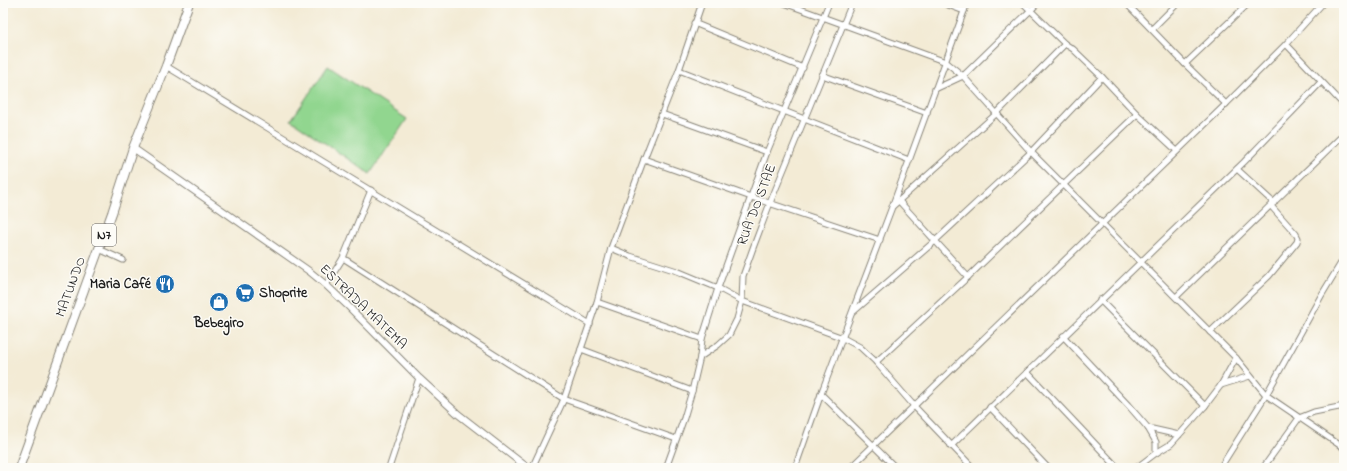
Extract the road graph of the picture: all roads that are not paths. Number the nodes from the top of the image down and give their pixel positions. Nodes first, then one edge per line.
1 (189, 3) edge
2 (702, 3) edge
3 (784, 3) edge
4 (829, 3) edge
5 (852, 3) edge
6 (943, 3) edge
7 (967, 3) edge
8 (1023, 3) edge
9 (1038, 3) edge
10 (1126, 3) edge
11 (1178, 3) edge
12 (1249, 3) edge
13 (1323, 3) edge
14 (1030, 10) junction
15 (964, 11) junction
16 (823, 17) junction
17 (694, 23) junction
18 (844, 24) junction
19 (1152, 29) junction
20 (1065, 44) junction
21 (1286, 44) junction
22 (946, 62) junction
23 (1185, 64) junction
24 (166, 66) junction
25 (802, 68) junction
26 (679, 70) junction
27 (822, 75) junction
28 (963, 76) junction
29 (1102, 76) junction
30 (1321, 82) junction
31 (935, 90) junction
32 (1226, 104) junction
33 (1344, 105) edge
34 (784, 112) junction
35 (926, 113) junction
36 (662, 114) junction
37 (996, 114) junction
38 (1137, 114) junction
39 (804, 119) junction
40 (1344, 134) edge
41 (133, 148) junction
42 (1176, 151) junction
43 (767, 152) junction
44 (1031, 152) junction
45 (644, 159) junction
46 (909, 160) junction
47 (1237, 169) junction
48 (1063, 184) junction
49 (371, 190) junction
50 (751, 197) junction
51 (899, 201) junction
52 (770, 203) junction
53 (1272, 205) junction
54 (892, 208) junction
55 (1102, 223) junction
56 (880, 240) junction
57 (935, 241) junction
58 (611, 248) junction
59 (99, 249) junction
60 (343, 258) junction
61 (1344, 258) edge
62 (123, 260) dead end
63 (1141, 262) junction
64 (968, 277) junction
65 (326, 285) junction
66 (718, 288) junction
67 (1176, 297) junction
68 (1100, 300) junction
69 (742, 301) junction
70 (597, 302) junction
71 (852, 313) junction
72 (590, 324) junction
73 (1210, 332) junction
74 (1063, 336) junction
75 (843, 338) junction
76 (702, 340) junction
77 (581, 349) junction
78 (700, 357) junction
79 (1236, 358) junction
80 (876, 362) junction
81 (1027, 372) junction
82 (1250, 376) junction
83 (419, 378) junction
84 (1220, 384) junction
85 (692, 391) junction
86 (821, 394) junction
87 (1266, 395) junction
88 (564, 398) junction
89 (914, 406) junction
90 (1205, 406) junction
91 (1344, 406) edge
92 (990, 408) junction
93 (1299, 418) junction
94 (1148, 428) junction
95 (1179, 435) junction
96 (676, 439) junction
97 (874, 446) junction
98 (951, 446) junction
99 (1344, 448) edge
100 (1156, 453) junction
101 (797, 467) edge
102 (19, 468) edge
103 (389, 468) edge
104 (528, 468) edge
105 (532, 468) edge
106 (666, 468) edge
107 (850, 468) edge
108 (896, 468) edge
109 (973, 468) edge
110 (1048, 468) edge
111 (1118, 468) edge
112 (1136, 468) edge
113 (1220, 468) edge
114 (1263, 468) edge

1 - 24 main road, MATUNDO / N7
2 - 17 street
3 - 16 street
4 - 16 street
5 - 18 street, RUA DO STAE
6 - 15 street
7 - 15 street
8 - 14 street
9 - 14 street
10 - 19 street
11 - 19 street
12 - 23 street
13 - 21 street
14 - 20 street
14 - 28 street
15 - 22 street
16 - 18 street
16 - 25 street
17 - 25 street
17 - 26 street
18 - 22 street
18 - 27 street, RUA DO STAE
19 - 23 street
20 - 29 street
20 - 37 street
21 - 30 street
21 - 32 street
22 - 28 street
22 - 31 street
23 - 32 street
24 - 41 main road, MATUNDO / N7
24 - 49 street
25 - 34 street
26 - 34 street
26 - 36 street
27 - 35 street
27 - 39 street, RUA DO STAE
28 - 31 street
28 - 37 street
29 - 38 street
29 - 44 street
30 - 33 street
30 - 47 street
31 - 35 street
32 - 42 street
34 - 39 street
34 - 43 street
35 - 46 street
36 - 43 street
36 - 45 street
37 - 44 street
37 - 51 street
38 - 42 street
38 - 48 street
39 - 46 street
39 - 52 street, RUA DO STAE
40 - 53 street
41 - 59 main road, MATUNDO / N7
41 - 65 street, ESTRADA MATEMA
42 - 55 street
43 - 50 street
44 - 48 street
44 - 57 street
45 - 50 street
45 - 58 street
46 - 54 street
47 - 53 street
47 - 63 street
48 - 55 street
48 - 64 street
49 - 60 street
49 - 72 street
50 - 52 street
50 - 66 street
51 - 54 street
51 - 57 street
52 - 56 street
52 - 69 street, RUA DO STAE
53 - 67 street
53 - 73 street
54 - 56 street
55 - 63 street
55 - 89 street
56 - 71 street
57 - 64 street
57 - 71 street
58 - 66 street
58 - 70 street
59 - 62 street
59 - 102 main road, MATUNDO / N7
60 - 65 street
60 - 88 street
61 - 87 street
63 - 67 street
63 - 68 street
64 - 80 street
65 - 83 street, ESTRADA MATEMA
66 - 69 street
66 - 76 street
67 - 73 street
68 - 74 street
68 - 90 street
69 - 75 street
69 - 78 street, RUA DO STAE
70 - 72 street
70 - 76 street
71 - 75 street
72 - 77 street
73 - 79 street
74 - 81 street
74 - 94 street
75 - 80 street
75 - 86 street
76 - 78 street
77 - 85 street
77 - 88 street
78 - 85 street
79 - 82 street
79 - 84 street
80 - 89 street
81 - 92 street
81 - 111 street
82 - 84 street
82 - 87 street
83 - 103 street
83 - 104 street, ESTRADA MATEMA
84 - 90 street
85 - 96 street
86 - 97 street
86 - 101 street
87 - 93 street
87 - 113 street
88 - 96 street
88 - 105 street
89 - 97 street
89 - 98 street
90 - 95 street
91 - 93 street
92 - 98 street
92 - 110 street
93 - 99 street
93 - 114 street
94 - 95 street
94 - 100 street
95 - 100 street
96 - 106 street
97 - 107 street
97 - 108 street
98 - 109 street
100 - 112 street

